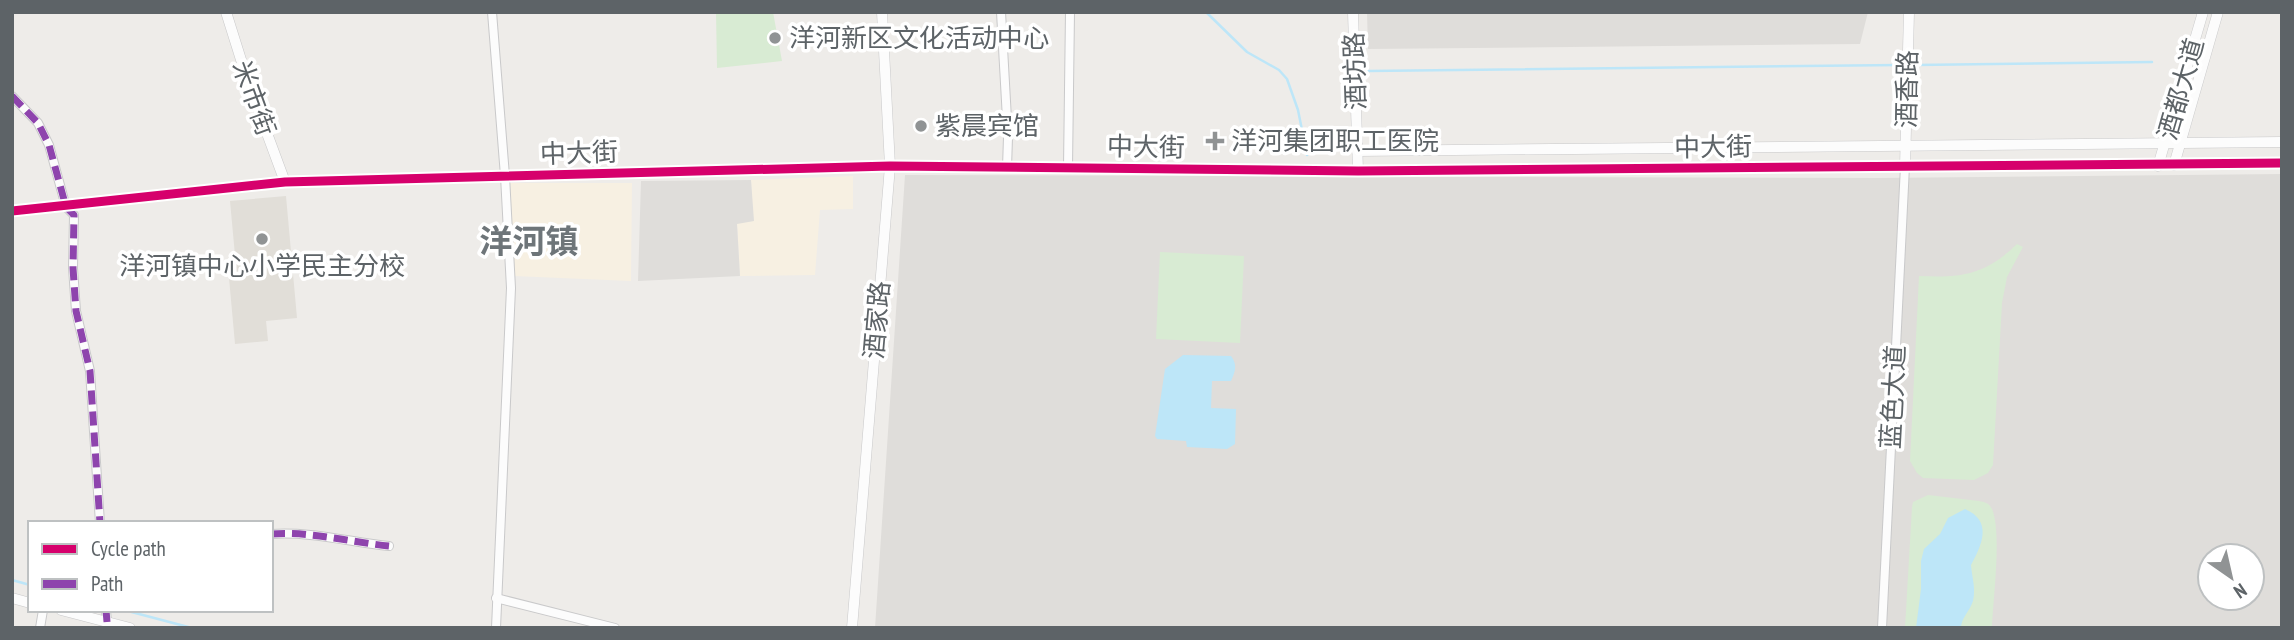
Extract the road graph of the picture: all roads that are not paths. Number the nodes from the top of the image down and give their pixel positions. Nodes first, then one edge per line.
1 (226, 12) edge
2 (492, 12) edge
3 (882, 12) edge
4 (1002, 12) edge
5 (1070, 12) edge
6 (1353, 12) edge
7 (1909, 12) edge
8 (2203, 12) edge
9 (2218, 12) edge
10 (12, 96) edge
11 (2282, 142) edge
12 (2165, 143) junction
13 (2181, 143) junction
14 (1906, 145) junction
15 (1357, 151) junction
16 (2282, 163) edge
17 (2174, 165) junction
18 (890, 166) junction
19 (1905, 166) junction
20 (2158, 166) junction
21 (1068, 167) junction
22 (1007, 168) junction
23 (1358, 171) junction
24 (505, 176) junction
25 (285, 182) junction
26 (66, 207) junction
27 (12, 211) edge
28 (100, 521) edge
29 (273, 534) edge
30 (389, 546) dead end
31 (496, 598) junction
32 (69, 612) edge
33 (106, 612) edge
34 (107, 622) junction
35 (130, 628) edge
36 (496, 628) edge
37 (615, 628) edge
38 (852, 628) edge
39 (1882, 628) edge

1 - 25 street, 米市街
2 - 24 street
3 - 18 street, 酒家路
4 - 22 street
5 - 21 street
6 - 15 street, 酒坊路
7 - 14 street, 酒香路
8 - 12 street, 酒都大道
9 - 13 street, 酒都大道
10 - 26 street
11 - 13 street, 中大街
12 - 13 street, 中大街
12 - 14 street, 中大街
12 - 20 street, 酒都大道
13 - 17 street, 酒都大道
14 - 15 street, 中大街
14 - 19 street, 酒香路
15 - 23 street, 酒坊路
16 - 17 street, 中大街
17 - 20 street, 中大街
18 - 22 street, 中大街
18 - 24 street, 中大街
18 - 38 street, 酒家路
19 - 20 street, 中大街
19 - 23 street, 中大街
19 - 39 street, 蓝色大道
21 - 22 street, 中大街
21 - 23 street, 中大街
24 - 25 street, 中大街
24 - 31 street
25 - 26 street, 中大街
26 - 27 street, 中大街
26 - 28 street
29 - 30 street
31 - 36 street
31 - 37 street
32 - 34 street
33 - 34 street
34 - 35 street

